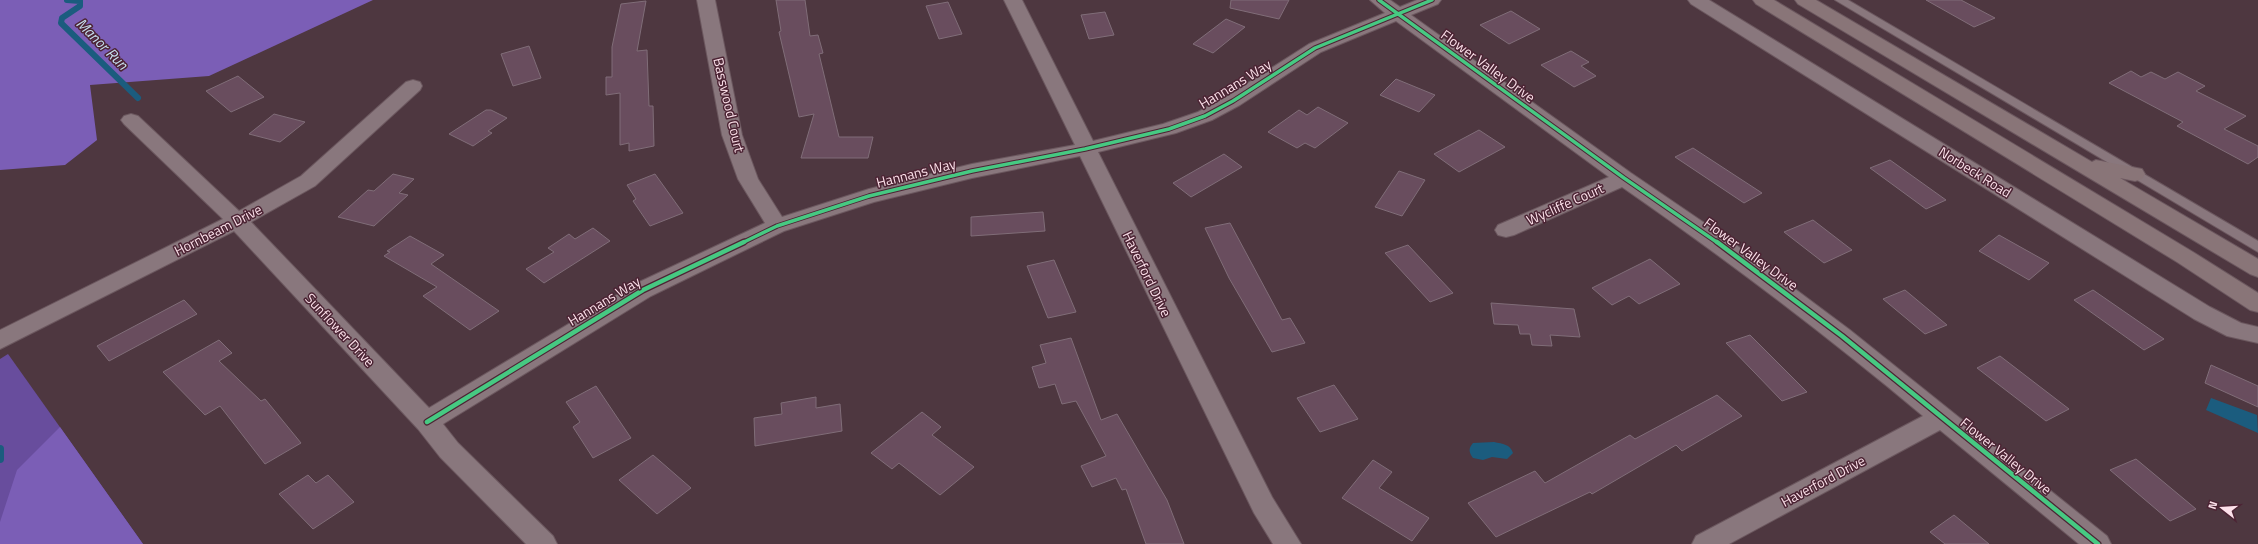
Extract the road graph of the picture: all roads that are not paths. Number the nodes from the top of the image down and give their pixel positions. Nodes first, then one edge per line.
1 (706, 0) edge
2 (1012, 0) edge
3 (1379, 0) edge
4 (1432, 0) edge
5 (1697, 0) edge
6 (1762, 0) edge
7 (1804, 0) edge
8 (1840, 0) edge
9 (1397, 14) junction
10 (413, 86) dead end
11 (130, 120) dead end
12 (1085, 149) junction
13 (2084, 165) junction
14 (2134, 174) junction
15 (1624, 178) junction
16 (237, 221) junction
17 (777, 226) junction
18 (1506, 230) dead end
19 (2258, 247) edge
20 (2258, 269) edge
21 (2258, 304) edge
22 (2257, 335) edge
23 (0, 340) edge
24 (1941, 418) junction
25 (427, 422) junction
26 (544, 544) edge
27 (1288, 544) edge
28 (1705, 544) edge
29 (2098, 544) edge

1 - 17 street, Basswood Court
2 - 12 street, Haverford Drive
3 - 9 street, Flower Valley Drive
4 - 9 street, Hannans Way
5 - 22 street, Norbeck Road
6 - 21 main road
7 - 13 main road
8 - 14 lane
9 - 12 street, Hannans Way
9 - 15 street, Flower Valley Drive
10 - 16 street, Hornbeam Drive
11 - 16 street, Sunflower Drive
12 - 17 street, Hannans Way
12 - 27 street, Haverford Drive
13 - 14 main road
13 - 20 main road
14 - 19 lane
15 - 18 street, Wycliffe Court
15 - 24 street, Flower Valley Drive
16 - 23 street, Hornbeam Drive
16 - 25 street, Sunflower Drive
17 - 25 street, Hannans Way
24 - 28 street, Haverford Drive
24 - 29 street, Flower Valley Drive
25 - 26 street, Sunflower Drive

